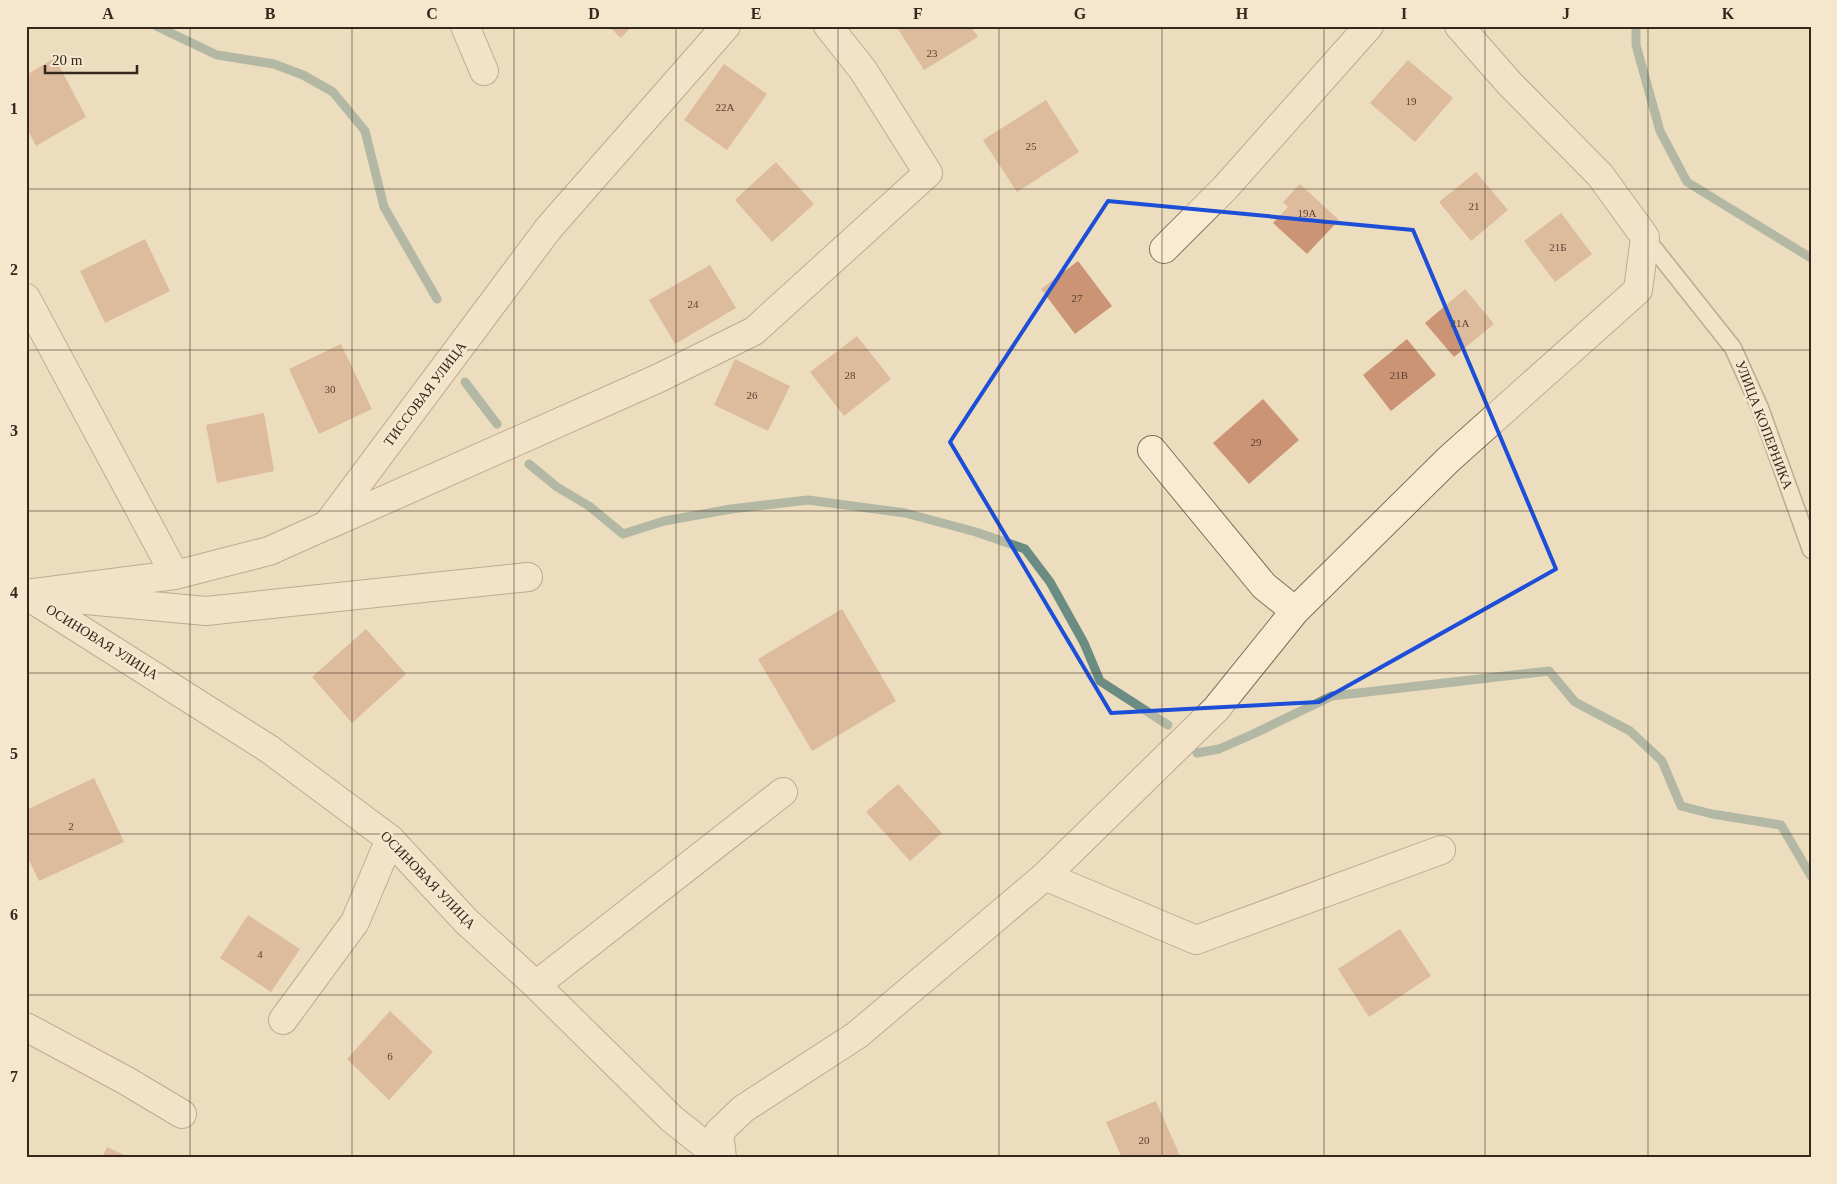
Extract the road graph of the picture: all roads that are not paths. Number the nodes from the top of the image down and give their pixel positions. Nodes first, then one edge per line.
1 (465, 26) edge
2 (726, 26) edge
3 (828, 26) edge
4 (1369, 26) edge
5 (1459, 26) edge
6 (484, 71) dead end
7 (1645, 237) junction
8 (1164, 249) dead end
9 (26, 298) edge
10 (1152, 450) dead end
11 (327, 525) junction
12 (1811, 550) edge
13 (175, 575) junction
14 (528, 576) dead end
15 (26, 594) edge
16 (1296, 611) junction
17 (783, 792) dead end
18 (390, 838) junction
19 (1441, 850) dead end
20 (1045, 876) junction
21 (536, 985) junction
22 (283, 1020) dead end
23 (26, 1027) edge
24 (182, 1114) dead end
25 (721, 1158) edge

1 - 6 street
2 - 11 street, ТИССОВАЯ УЛИЦА
3 - 11 street
4 - 8 street
5 - 7 street
7 - 12 lane, УЛИЦА КОПЕРНИКА
7 - 16 street
9 - 13 street
10 - 16 street
11 - 13 street, ТИССОВАЯ УЛИЦА
13 - 15 street, ТИССОВАЯ УЛИЦА
14 - 15 street
15 - 18 street, ОСИНОВАЯ УЛИЦА
16 - 20 street
17 - 21 street
18 - 21 street, ОСИНОВАЯ УЛИЦА
18 - 22 street
19 - 20 street
20 - 25 street
21 - 25 street, ОСИНОВАЯ УЛИЦА
23 - 24 street

